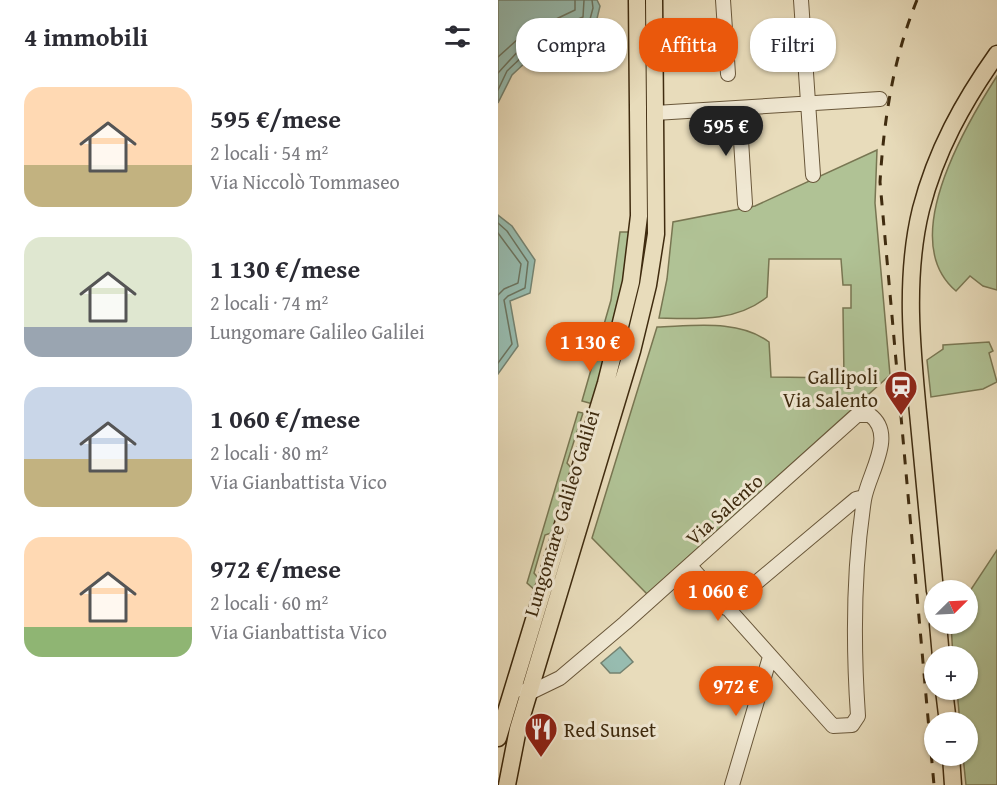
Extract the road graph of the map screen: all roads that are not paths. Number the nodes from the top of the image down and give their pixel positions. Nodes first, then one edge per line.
1 (723, 0) edge
2 (801, 0) edge
3 (648, 2) edge
4 (997, 54) edge
5 (728, 74) dead end
6 (880, 99) dead end
7 (808, 104) junction
8 (739, 108) junction
9 (646, 113) junction
10 (813, 175) dead end
11 (746, 204) dead end
12 (864, 497) junction
13 (690, 566) junction
14 (934, 580) edge
15 (726, 608) junction
16 (770, 657) junction
17 (512, 688) junction
18 (529, 693) junction
19 (498, 738) edge
20 (952, 766) edge
21 (507, 785) edge
22 (732, 785) edge
23 (953, 785) edge

1 - 5 street
2 - 7 street
3 - 9 main road, Lungomare Galileo Galilei
4 - 14 main road
6 - 7 street
7 - 8 street
7 - 10 street
8 - 9 street
8 - 11 street
9 - 17 main road, Lungomare Galileo Galilei
9 - 18 main road, Lungomare Galileo Galilei
12 - 13 street, Via Salento
12 - 15 street
12 - 16 street
13 - 15 street
13 - 18 street, Via Salento
15 - 16 street
16 - 22 street
17 - 18 street
17 - 19 main road, Lungomare Galileo Galilei
18 - 21 main road, Lungomare Galileo Galilei
20 - 23 main road

